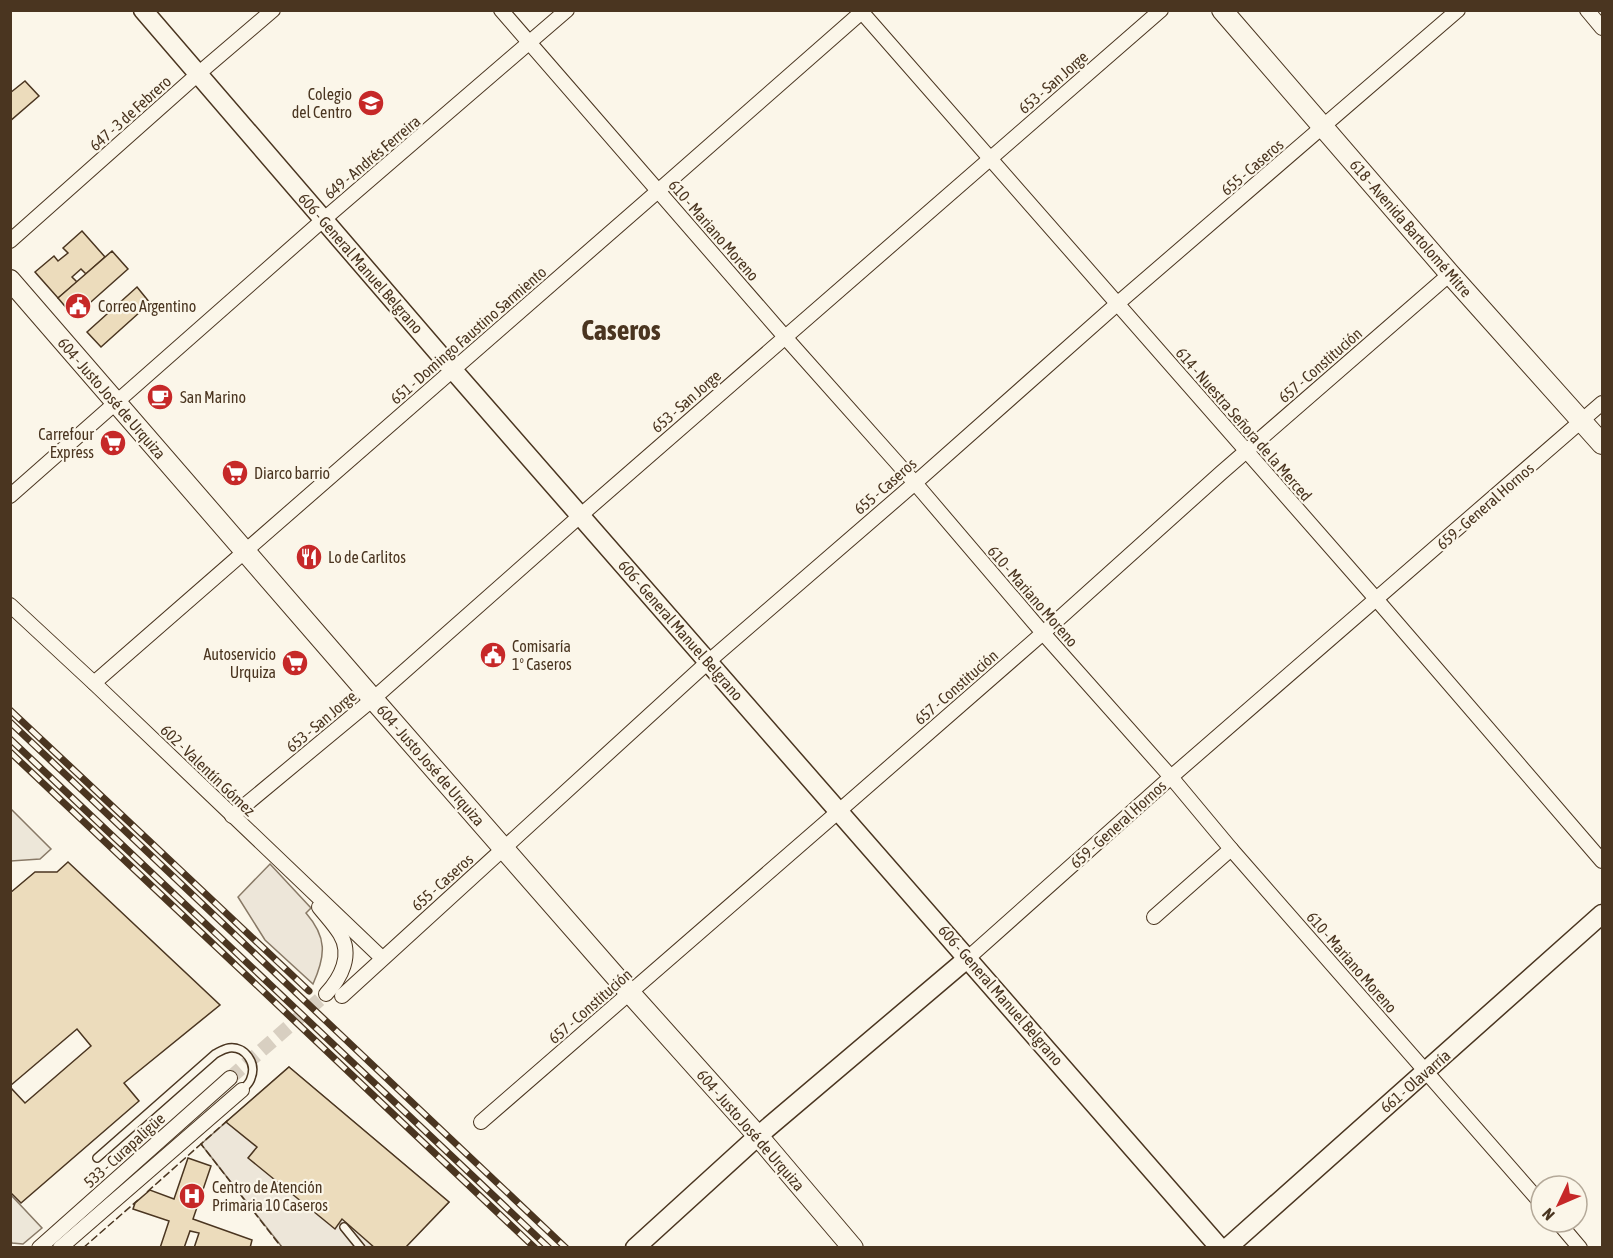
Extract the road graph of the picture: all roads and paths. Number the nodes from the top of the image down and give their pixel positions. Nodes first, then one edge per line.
1 (142, 10) edge
2 (273, 10) edge
3 (501, 10) edge
4 (567, 10) edge
5 (1161, 10) edge
6 (1222, 10) edge
7 (1458, 10) edge
8 (1587, 10) edge
9 (862, 11) edge
10 (1602, 28) edge
11 (529, 43) junction
12 (198, 74) junction
13 (1323, 127) junction
14 (989, 159) junction
15 (658, 192) junction
16 (323, 220) junction
17 (10, 241) edge
18 (1450, 273) junction
19 (10, 280) edge
20 (1117, 304) junction
21 (785, 337) junction
22 (453, 370) junction
23 (116, 403) junction
24 (1602, 403) edge
25 (1582, 421) junction
26 (1602, 444) edge
27 (1245, 452) junction
28 (915, 483) junction
29 (10, 496) edge
30 (581, 515) junction
31 (245, 552) junction
32 (1377, 600) junction
33 (10, 605) edge
34 (1042, 633) junction
35 (709, 662) junction
36 (94, 683) junction
37 (373, 699) junction
38 (1171, 777) junction
39 (838, 812) junction
40 (232, 816) junction
41 (504, 847) junction
42 (1231, 849) junction
43 (1602, 861) edge
44 (290, 870) junction
45 (1602, 914) edge
46 (1154, 917) dead end
47 (968, 957) junction
48 (382, 958) junction
49 (630, 993) junction
50 (326, 994) tunnel mouth
51 (342, 996) tunnel mouth
52 (1426, 1071) junction
53 (230, 1078) tunnel mouth
54 (242, 1090) joint
55 (481, 1122) dead end
56 (758, 1137) junction
57 (98, 1158) dead end
58 (1529, 1189) edge
59 (344, 1227) dead end
60 (1568, 1234) edge
61 (640, 1246) edge
62 (39, 1248) edge
63 (60, 1248) edge
64 (362, 1248) edge
65 (853, 1248) edge
66 (1220, 1248) edge
67 (1227, 1248) edge
68 (1580, 1248) edge

1 - 12 street, 606 - General Manuel Belgrano
2 - 12 street, 647 - 3 de Febrero
3 - 11 street, 610 - Mariano Moreno
4 - 11 street, 649 - Andrés Ferreira
5 - 14 street, 653 - San Jorge
6 - 13 main road, 618 - Avenida Bartolomé Mitre
7 - 13 street, 655 - Caseros
8 - 10 street
9 - 14 street, 614 - Nuestra Señora de la Merced
9 - 15 street, 651 - Domingo Faustino Sarmiento
11 - 15 street, 610 - Mariano Moreno
11 - 16 street, 649 - Andrés Ferreira
12 - 16 street, 606 - General Manuel Belgrano
12 - 17 street, 647 - 3 de Febrero
13 - 18 main road, 618 - Avenida Bartolomé Mitre
13 - 20 street, 655 - Caseros
14 - 20 street, 614 - Nuestra Señora de la Merced
14 - 21 street, 653 - San Jorge
15 - 21 street, 610 - Mariano Moreno
15 - 22 street, 651 - Domingo Faustino Sarmiento
16 - 22 street, 606 - General Manuel Belgrano
16 - 23 street, 649 - Andrés Ferreira
18 - 25 main road, 618 - Avenida Bartolomé Mitre
18 - 27 street, 657 - Constitución
19 - 23 main road, 604 - Justo José de Urquiza
20 - 27 street, 614 - Nuestra Señora de la Merced
20 - 28 street, 655 - Caseros
21 - 28 street, 610 - Mariano Moreno
21 - 30 street, 653 - San Jorge
22 - 30 street, 606 - General Manuel Belgrano
22 - 31 street, 651 - Domingo Faustino Sarmiento
23 - 29 street, 649 - Andrés Ferreira
23 - 31 main road, 604 - Justo José de Urquiza
24 - 25 street, 659 - General Hornos
25 - 26 main road, 618 - Avenida Bartolomé Mitre
25 - 32 street, 659 - General Hornos
27 - 32 street, 614 - Nuestra Señora de la Merced
27 - 34 street, 657 - Constitución
28 - 34 street, 610 - Mariano Moreno
28 - 35 street, 655 - Caseros
30 - 35 street, 606 - General Manuel Belgrano
30 - 37 street, 653 - San Jorge
31 - 36 street, 651 - Domingo Faustino Sarmiento
31 - 37 main road, 604 - Justo José de Urquiza
32 - 38 street, 659 - General Hornos
32 - 43 street, 614 - Nuestra Señora de la Merced
33 - 36 street, 602 - Valentín Gómez
34 - 38 street, 610 - Mariano Moreno
34 - 39 street, 657 - Constitución
35 - 39 street, 606 - General Manuel Belgrano
35 - 41 street, 655 - Caseros
36 - 40 street, 602 - Valentín Gómez
37 - 40 street, 653 - San Jorge
37 - 41 main road, 604 - Justo José de Urquiza
38 - 42 street, 610 - Mariano Moreno
38 - 47 street, 659 - General Hornos
39 - 47 street, 606 - General Manuel Belgrano
39 - 49 street, 657 - Constitución
40 - 44 street, 602 - Valentín Gómez
41 - 48 street, 655 - Caseros
41 - 49 main road, 604 - Justo José de Urquiza
42 - 46 street
42 - 52 street, 610 - Mariano Moreno
44 - 48 street, 602 - Valentín Gómez
44 - 50 street
45 - 52 street, 661 - Olavarría
47 - 56 street, 659 - General Hornos
47 - 66 street, 606 - General Manuel Belgrano
48 - 51 street, 655 - Caseros
49 - 55 street, 657 - Constitución
49 - 56 main road, 604 - Justo José de Urquiza
52 - 58 street, 610 - Mariano Moreno
52 - 67 street, 661 - Olavarría
53 - 62 street, 533 - Curapaligüe
54 - 57 lane
54 - 63 street
56 - 61 street, 659 - General Hornos
56 - 65 main road, 604 - Justo José de Urquiza
59 - 64 lane
60 - 68 street

